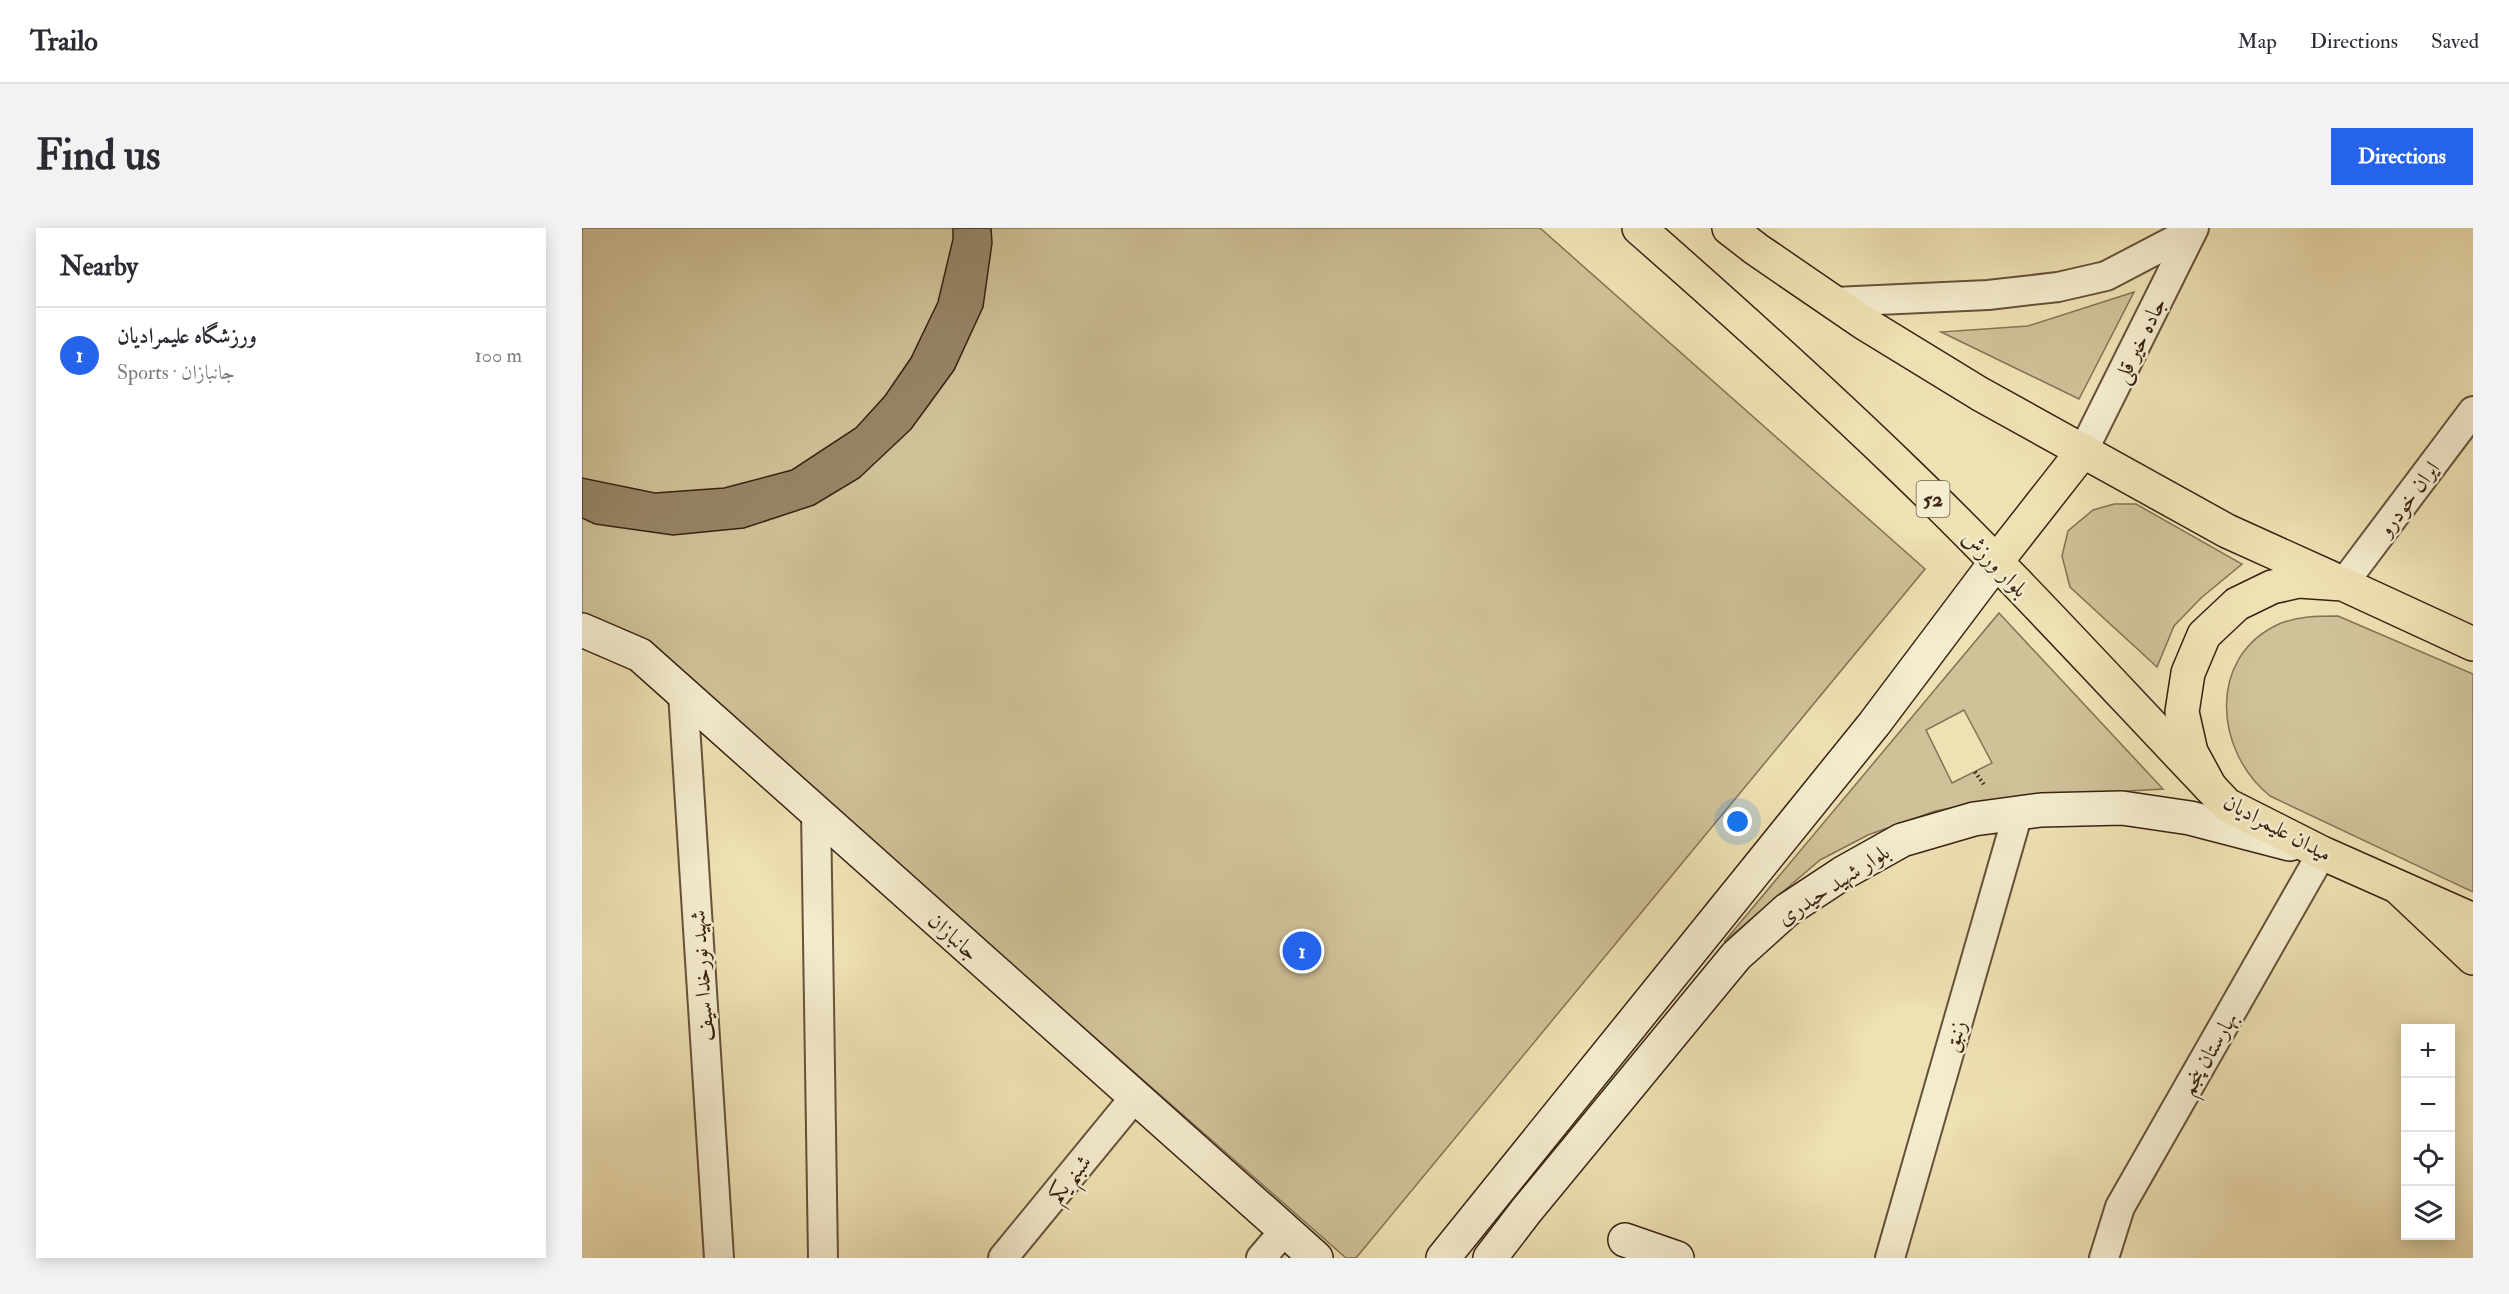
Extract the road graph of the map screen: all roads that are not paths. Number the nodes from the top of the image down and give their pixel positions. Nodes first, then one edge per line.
1 (1639, 228) edge
2 (1729, 228) edge
3 (2193, 230) edge
4 (1834, 302) junction
5 (2473, 411) edge
6 (2083, 451) junction
7 (1996, 562) junction
8 (2343, 584) junction
9 (584, 632) edge
10 (2473, 644) edge
11 (683, 693) junction
12 (2210, 787) junction
13 (816, 812) junction
14 (2018, 813) junction
15 (2322, 853) junction
16 (2396, 886) junction
17 (2473, 920) edge
18 (2473, 958) edge
19 (1135, 1097) junction
20 (1285, 1230) junction
21 (1624, 1240) dead end
22 (719, 1258) edge
23 (823, 1258) edge
24 (1003, 1258) edge
25 (1261, 1258) edge
26 (1316, 1258) edge
27 (1443, 1258) edge
28 (1490, 1258) edge
29 (1677, 1258) edge
30 (1890, 1258) edge
31 (2104, 1258) edge

1 - 7 main road, بلوار ورزش / 52
2 - 4 main road, 52
3 - 4 street
3 - 6 street, جاده خیر قلی
4 - 6 main road, 52
5 - 8 street, ایران خودرو
6 - 7 main road
6 - 8 main road, 52
7 - 12 main road, بلوار ورزش / 52
7 - 27 main road
8 - 10 main road, میدان علیمرادیان / 52
8 - 12 main road, میدان علیمرادیان / 52
9 - 11 main road, جانبازان
11 - 13 main road, جانبازان
11 - 22 street, شهید نورخدا سیف
12 - 15 main road, میدان علیمرادیان / 52
13 - 19 main road, جانبازان
13 - 23 street
14 - 15 main road, بلوار شهید حیدری
14 - 28 main road, بلوار شهید حیدری
14 - 30 street, زنبق
15 - 16 main road, میدان علیمرادیان / 52
15 - 31 street, بهارستان پنجم
16 - 17 main road, میدان علیمرادیان / 52
16 - 18 main road
19 - 20 main road, جانبازان
19 - 24 street, شبنم یکم
20 - 25 street
20 - 26 main road, جانبازان
21 - 29 main road

